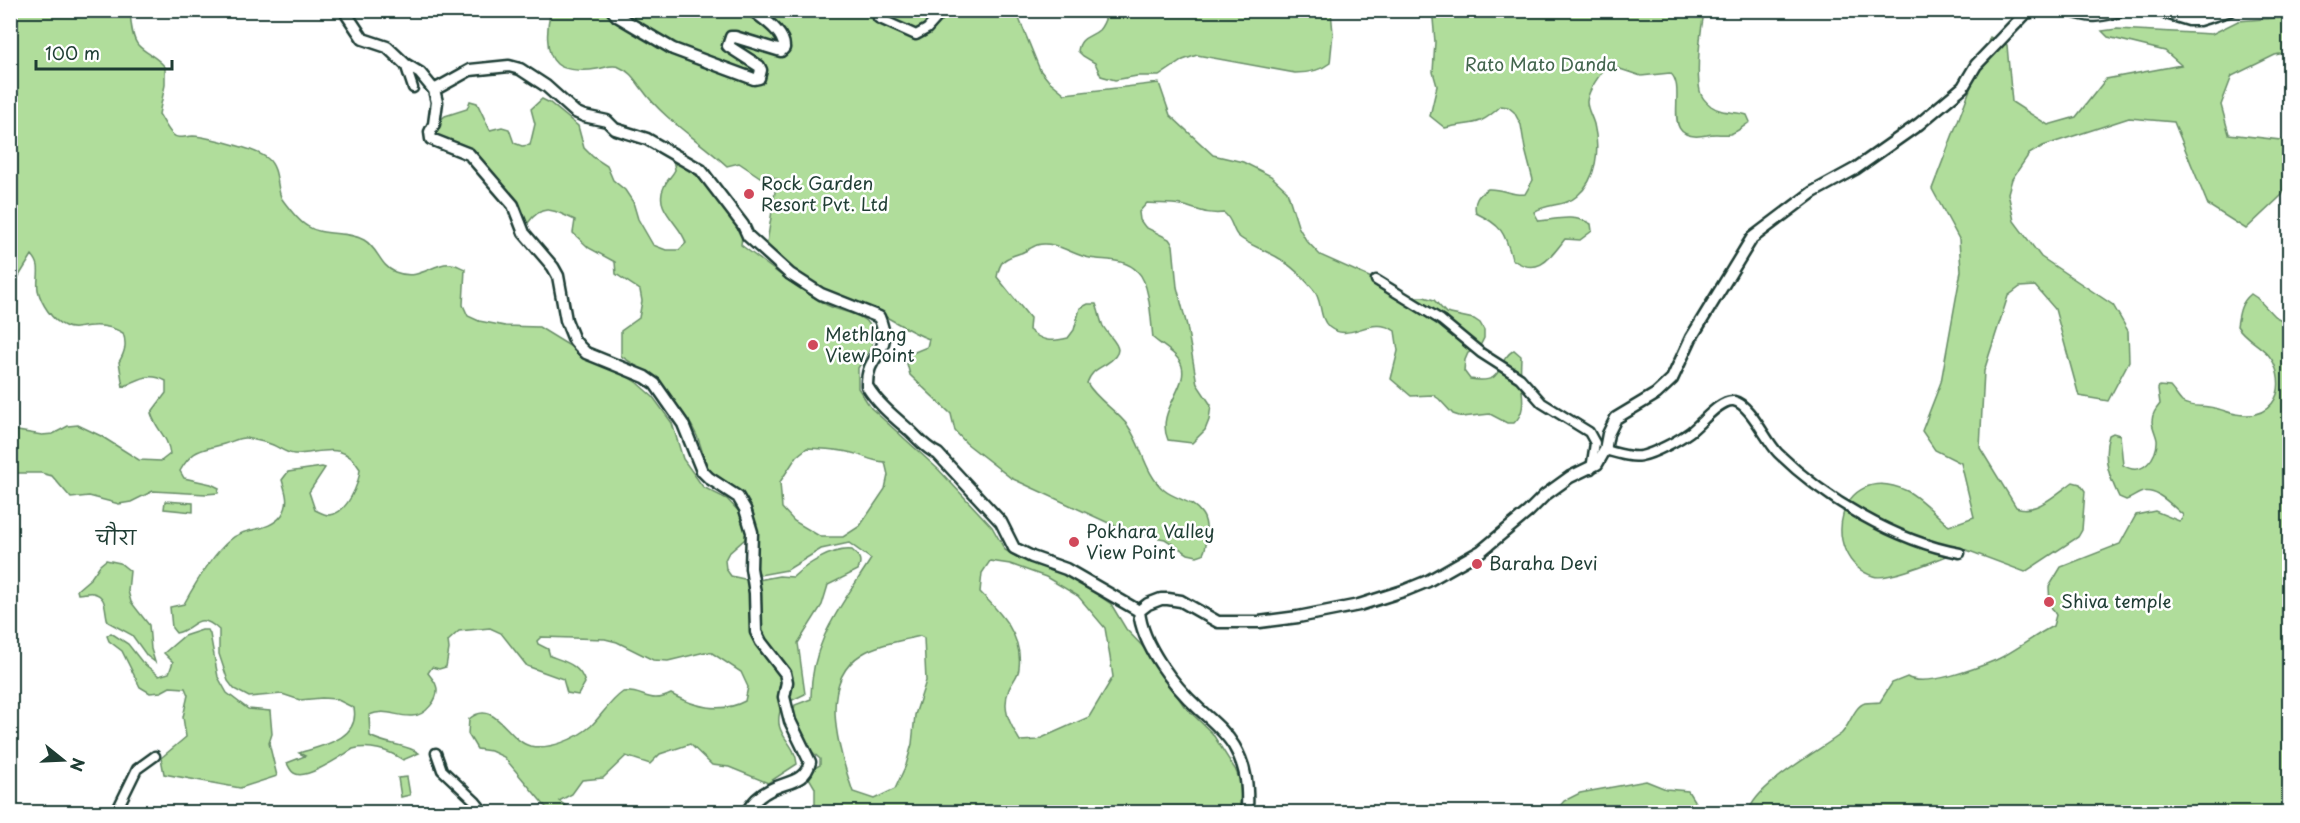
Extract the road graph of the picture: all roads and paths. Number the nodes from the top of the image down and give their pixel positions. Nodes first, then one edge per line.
1 (351, 10) edge
2 (612, 10) edge
3 (752, 10) edge
4 (876, 10) edge
5 (944, 10) edge
6 (2041, 10) edge
7 (2068, 10) edge
8 (2124, 10) edge
9 (2156, 10) edge
10 (2231, 10) edge
11 (405, 64) junction
12 (413, 88) dead end
13 (434, 90) junction
14 (1376, 280) dead end
15 (1605, 450) junction
16 (1591, 469) junction
17 (1960, 553) dead end
18 (1139, 611) junction
19 (436, 753) dead end
20 (155, 756) dead end
21 (116, 813) edge
22 (484, 813) edge
23 (747, 813) edge
24 (1247, 813) edge

1 - 11 street
2 - 3 street
4 - 5 street
6 - 15 street
7 - 8 street
9 - 10 street
11 - 12 street
11 - 13 street
13 - 18 street
13 - 23 street
14 - 16 street
15 - 16 street
15 - 17 street
16 - 18 street
18 - 24 street
19 - 22 street
20 - 21 street

